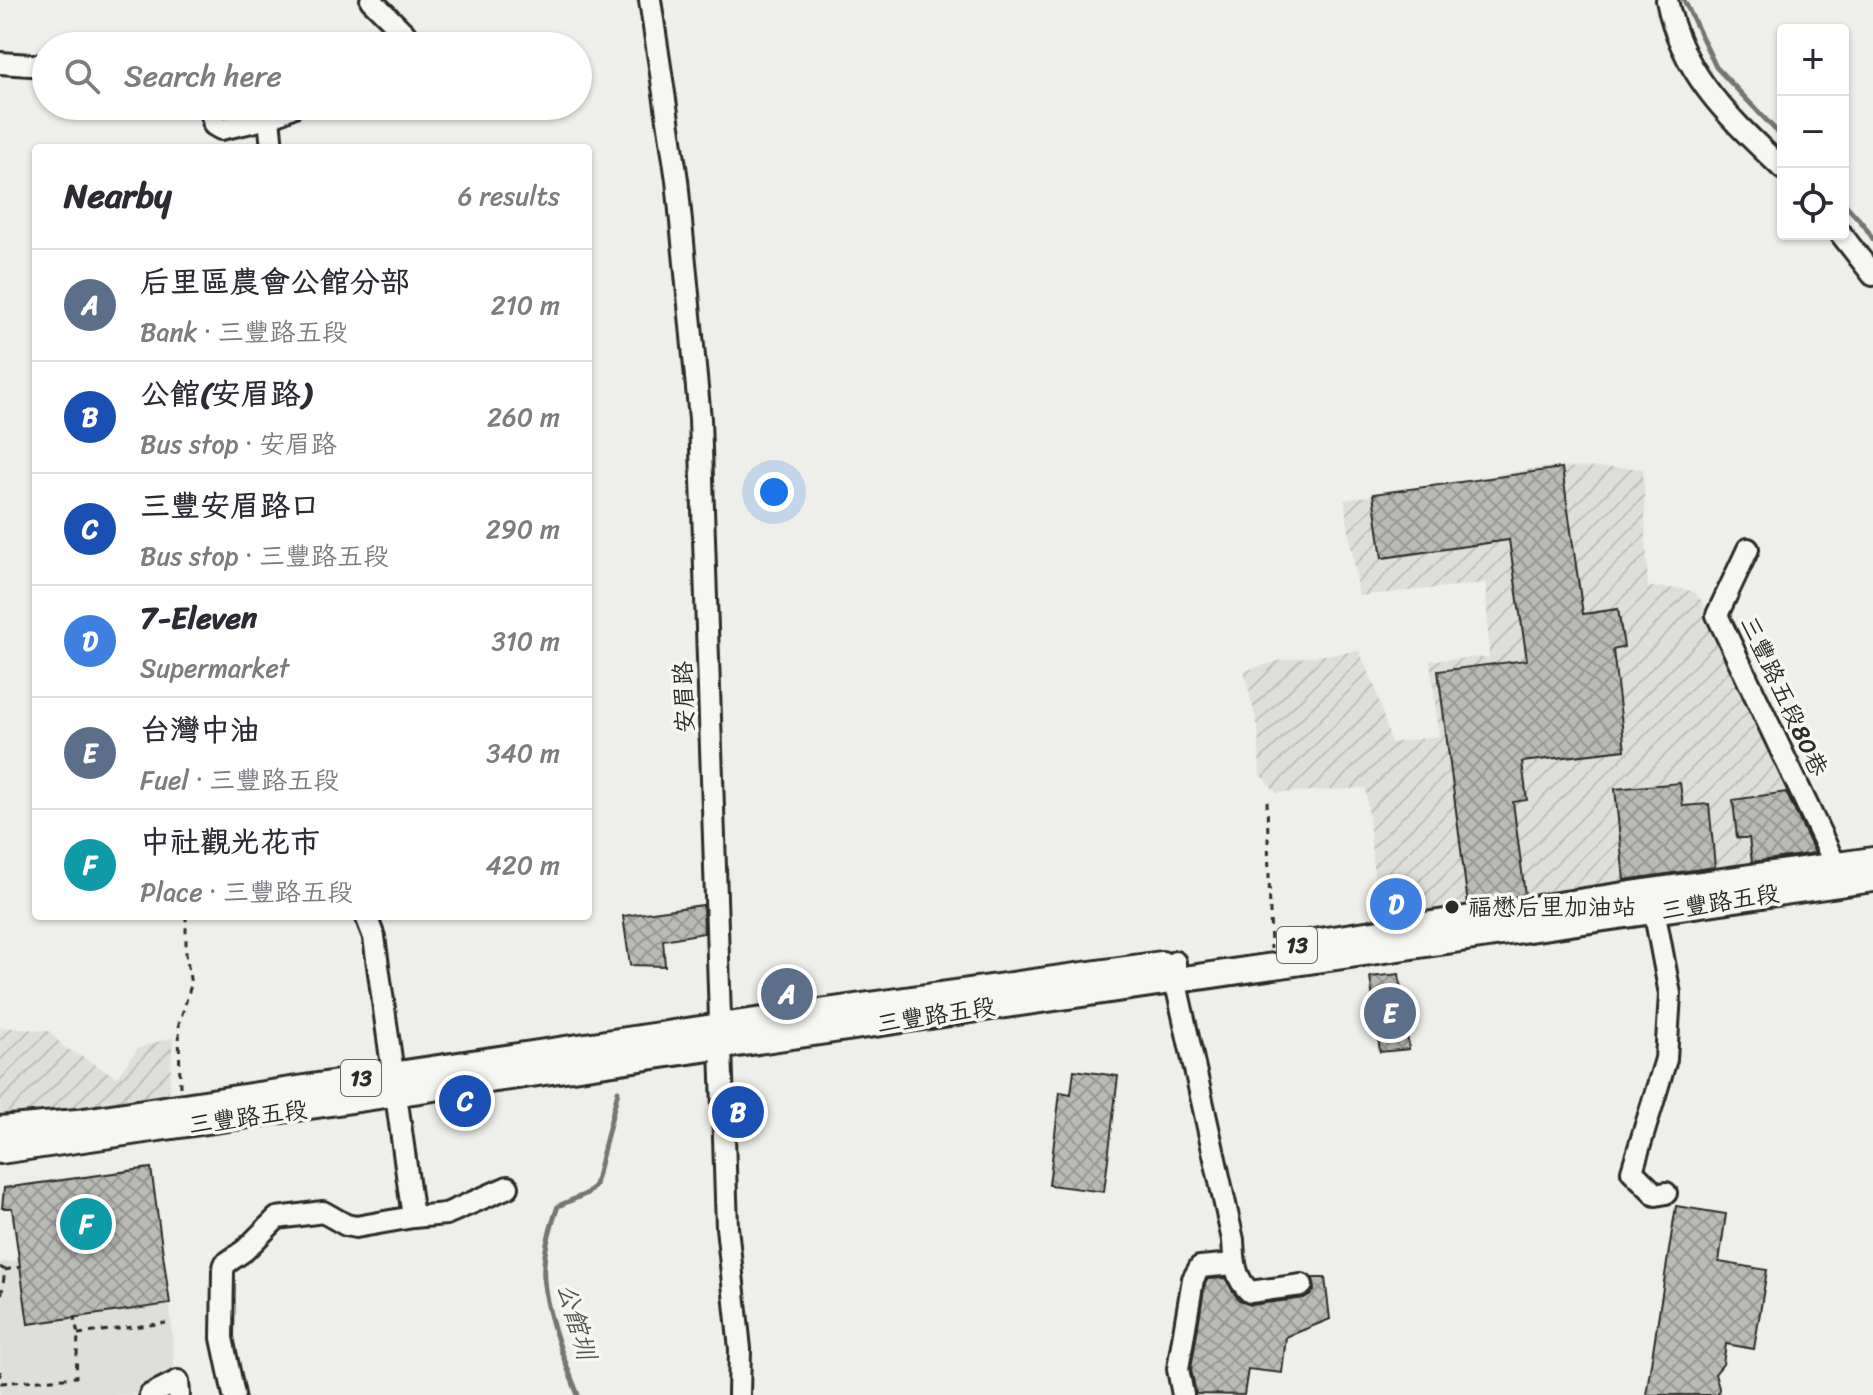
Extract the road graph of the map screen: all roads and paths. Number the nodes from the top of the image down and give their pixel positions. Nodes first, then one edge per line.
1 (371, 0) edge
2 (650, 0) edge
3 (1667, 0) edge
4 (403, 32) edge
5 (0, 63) edge
6 (32, 65) edge
7 (213, 120) edge
8 (260, 120) edge
9 (269, 120) edge
10 (272, 144) edge
11 (1782, 168) edge
12 (1846, 240) edge
13 (1873, 275) edge
14 (1748, 549) dead end
15 (1267, 801) dead end
16 (1873, 860) edge
17 (1835, 864) junction
18 (1873, 879) edge
19 (1652, 901) junction
20 (186, 920) edge
21 (368, 920) edge
22 (1271, 949) junction
23 (1175, 970) junction
24 (721, 1036) junction
25 (393, 1084) junction
26 (180, 1105) junction
27 (0, 1129) edge
28 (0, 1151) edge
29 (508, 1187) dead end
30 (1666, 1193) dead end
31 (413, 1217) junction
32 (1234, 1264) junction
33 (20, 1267) dead end
34 (2, 1268) edge
35 (1302, 1285) dead end
36 (0, 1306) edge
37 (74, 1317) dead end
38 (166, 1323) dead end
39 (78, 1334) junction
40 (0, 1371) edge
41 (1, 1383) edge
42 (0, 1391) edge
43 (150, 1395) edge
44 (179, 1395) edge
45 (234, 1395) edge
46 (739, 1395) edge
47 (1183, 1395) edge

1 - 4 street
2 - 24 street, 安眉路
3 - 11 street
5 - 6 street
7 - 8 street
9 - 10 street
12 - 13 street
14 - 17 street, 三豐路五段80巷
15 - 22 path
16 - 17 main road, 三豐路五段 / 13
17 - 19 main road, 三豐路五段 / 13
18 - 19 main road, 三豐路五段 / 13
19 - 22 main road, 三豐路五段 / 13
19 - 23 main road, 三豐路五段 / 13
19 - 30 street
20 - 26 path
21 - 25 street
22 - 23 main road, 三豐路五段 / 13
23 - 24 main road, 三豐路五段 / 13
23 - 32 street
24 - 25 main road, 三豐路五段 / 13
24 - 46 street, 安眉路
25 - 26 main road, 三豐路五段 / 13
25 - 28 main road, 三豐路五段 / 13
25 - 31 street
26 - 27 main road, 三豐路五段 / 13
29 - 31 street
31 - 45 street
32 - 35 street
32 - 47 street
33 - 34 path
34 - 36 path
37 - 39 path
38 - 39 path
39 - 41 path
40 - 41 path
41 - 42 path
43 - 44 street

